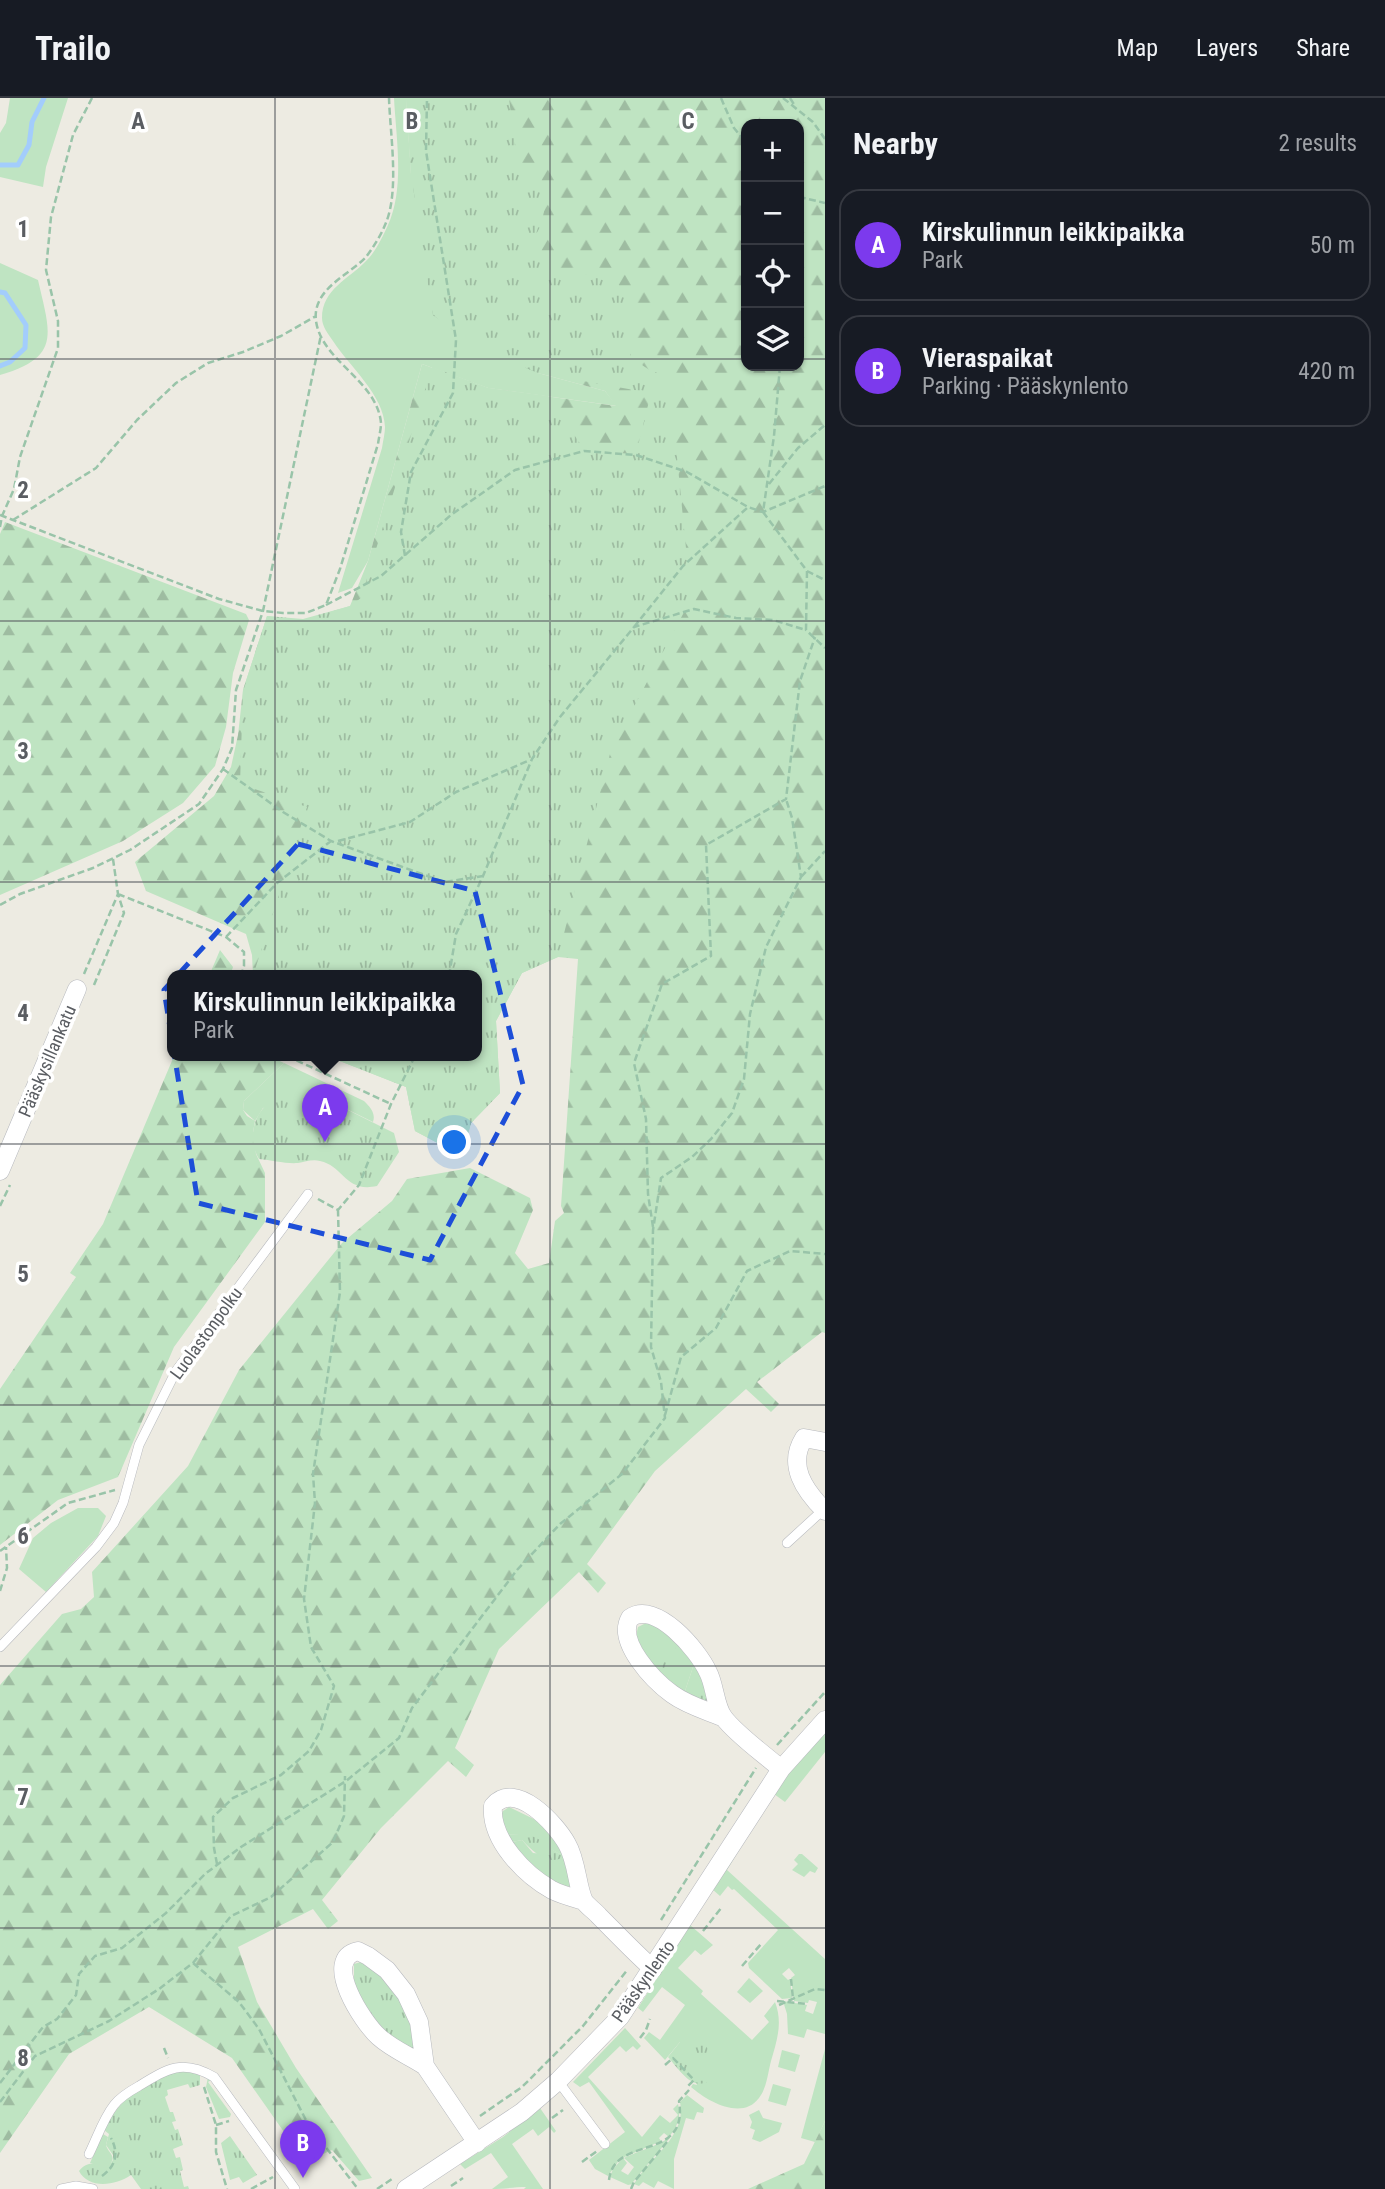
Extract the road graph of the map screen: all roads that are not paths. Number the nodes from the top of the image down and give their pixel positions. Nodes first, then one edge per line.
1 (77, 989) road end
2 (0, 1171) edge
3 (308, 1194) road end
4 (825, 1443) edge
5 (824, 1510) edge
6 (787, 1543) dead end
7 (0, 1647) edge
8 (722, 1717) junction
9 (825, 1720) edge
10 (781, 1769) junction
11 (584, 1901) junction
12 (653, 1969) junction
13 (425, 2066) junction
14 (558, 2081) junction
15 (477, 2143) junction
16 (605, 2144) road end
17 (89, 2154) dead end
18 (61, 2189) edge
19 (93, 2189) edge
20 (295, 2189) edge
21 (406, 2189) edge

1 - 2 street, Pääskysillankatu
3 - 7 lane, Luolastonpolku
4 - 5 street
5 - 6 lane
8 - 8 street
8 - 10 street
9 - 10 street, Pääskynlento
10 - 12 street, Pääskynlento
11 - 11 street
11 - 12 street
12 - 14 street, Pääskynlento
13 - 13 street
13 - 15 street
14 - 15 street, Pääskynlento
14 - 16 lane
15 - 21 street, Pääskynlento
17 - 20 lane
18 - 19 lane

